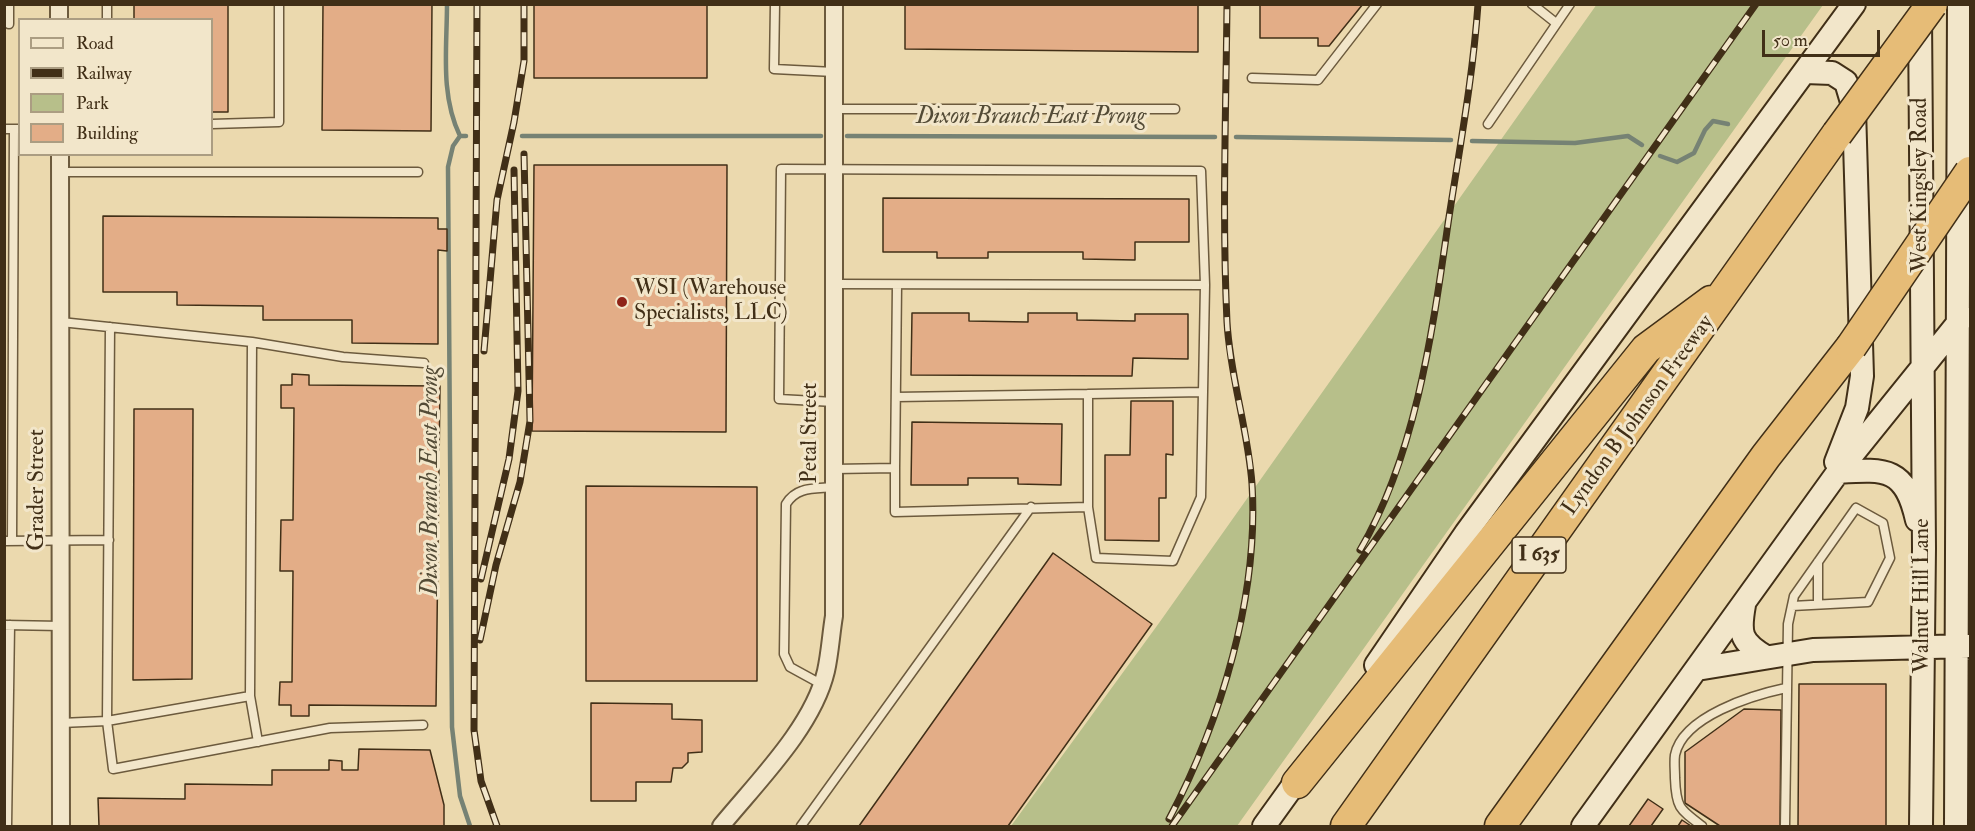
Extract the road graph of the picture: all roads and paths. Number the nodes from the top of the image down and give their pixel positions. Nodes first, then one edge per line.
1 (9, 4) edge
2 (279, 4) edge
3 (775, 4) edge
4 (834, 4) edge
5 (1377, 4) edge
6 (1532, 4) edge
7 (1570, 4) edge
8 (1854, 4) edge
9 (1920, 4) edge
10 (1932, 4) edge
11 (1959, 4) edge
12 (1556, 23) junction
13 (7, 24) edge
14 (834, 72) junction
15 (1805, 72) junction
16 (1252, 78) dead end
17 (1175, 108) dead end
18 (834, 109) junction
19 (213, 124) edge
20 (1488, 124) dead end
21 (13, 129) edge
22 (60, 156) edge
23 (834, 168) junction
24 (60, 172) junction
25 (418, 172) dead end
26 (1971, 172) edge
27 (833, 284) junction
28 (1733, 284) junction
29 (897, 285) junction
30 (1205, 285) junction
31 (1964, 316) edge
32 (61, 322) junction
33 (110, 327) junction
34 (252, 342) junction
35 (424, 363) dead end
36 (1922, 365) junction
37 (1203, 392) junction
38 (1088, 394) junction
39 (896, 397) junction
40 (834, 402) junction
41 (834, 468) junction
42 (895, 468) junction
43 (1838, 472) junction
44 (834, 488) junction
45 (1819, 499) junction
46 (1031, 507) junction
47 (1088, 507) junction
48 (109, 540) junction
49 (8, 541) edge
50 (61, 541) junction
51 (1924, 548) junction
52 (1818, 562) junction
53 (1745, 602) junction
54 (1818, 604) junction
55 (1792, 606) junction
56 (7, 626) edge
57 (61, 626) junction
58 (1964, 646) edge
59 (1923, 647) junction
60 (1790, 652) junction
61 (1766, 657) junction
62 (1696, 669) junction
63 (821, 684) junction
64 (1786, 688) junction
65 (250, 696) junction
66 (107, 722) junction
67 (61, 723) junction
68 (423, 724) dead end
69 (258, 742) junction
70 (1297, 783) junction
71 (8, 826) edge
72 (61, 826) edge
73 (721, 826) edge
74 (801, 826) edge
75 (1264, 826) edge
76 (1346, 826) edge
77 (1500, 826) edge
78 (1583, 826) edge
79 (1702, 826) edge
80 (1785, 826) edge
81 (1921, 826) edge
82 (1956, 826) edge

1 - 13 lane
2 - 19 lane
3 - 14 lane
4 - 14 street, Petal Street
5 - 16 lane
6 - 12 lane
7 - 12 lane
8 - 15 main road
9 - 36 main road, West Kingsley Road
10 - 28 highway, Lyndon B Johnson Freeway / I 635, bridge
11 - 31 main road, West Kingsley Road
12 - 20 lane
14 - 18 street, Petal Street
15 - 45 main road
15 - 70 main road
17 - 18 lane
18 - 23 street, Petal Street
21 - 49 lane
22 - 24 street, Grader Street
23 - 27 street, Petal Street
23 - 30 lane
23 - 40 lane
24 - 25 lane
24 - 32 street, Grader Street
26 - 77 highway, bridge
27 - 29 lane
27 - 40 street, Petal Street
28 - 70 highway
28 - 76 highway, Lyndon B Johnson Freeway / I 635
29 - 30 lane
29 - 39 lane
30 - 37 lane
31 - 36 main road
31 - 58 main road, Walnut Hill Lane
32 - 33 lane
32 - 50 street, Grader Street
33 - 34 lane
33 - 48 lane
34 - 35 lane
34 - 65 lane
36 - 43 main road
36 - 51 main road, Walnut Hill Lane
37 - 38 lane
37 - 47 lane
38 - 39 lane
38 - 47 lane
39 - 42 lane
40 - 41 street, Petal Street
41 - 42 lane
41 - 44 street, Petal Street
42 - 46 lane
43 - 45 main road
43 - 51 main road
44 - 63 street, Petal Street
44 - 63 lane
45 - 53 main road
46 - 47 lane
46 - 74 lane
48 - 50 lane
48 - 66 lane
49 - 50 lane
50 - 57 street, Grader Street
51 - 59 main road, Walnut Hill Lane
52 - 54 lane
52 - 54 lane
52 - 55 lane
53 - 61 main road
53 - 62 main road
54 - 55 lane
55 - 60 lane
56 - 57 lane
56 - 71 lane
57 - 67 street, Grader Street
58 - 59 main road
58 - 82 main road, Walnut Hill Lane
59 - 60 main road
59 - 81 main road, Walnut Hill Lane
60 - 61 main road
60 - 64 lane
61 - 62 main road
62 - 78 main road
63 - 73 street, Petal Street
64 - 79 lane
64 - 80 lane
65 - 66 lane
65 - 69 lane
66 - 67 lane
66 - 69 lane
67 - 72 street, Grader Street
68 - 69 lane
70 - 75 main road

